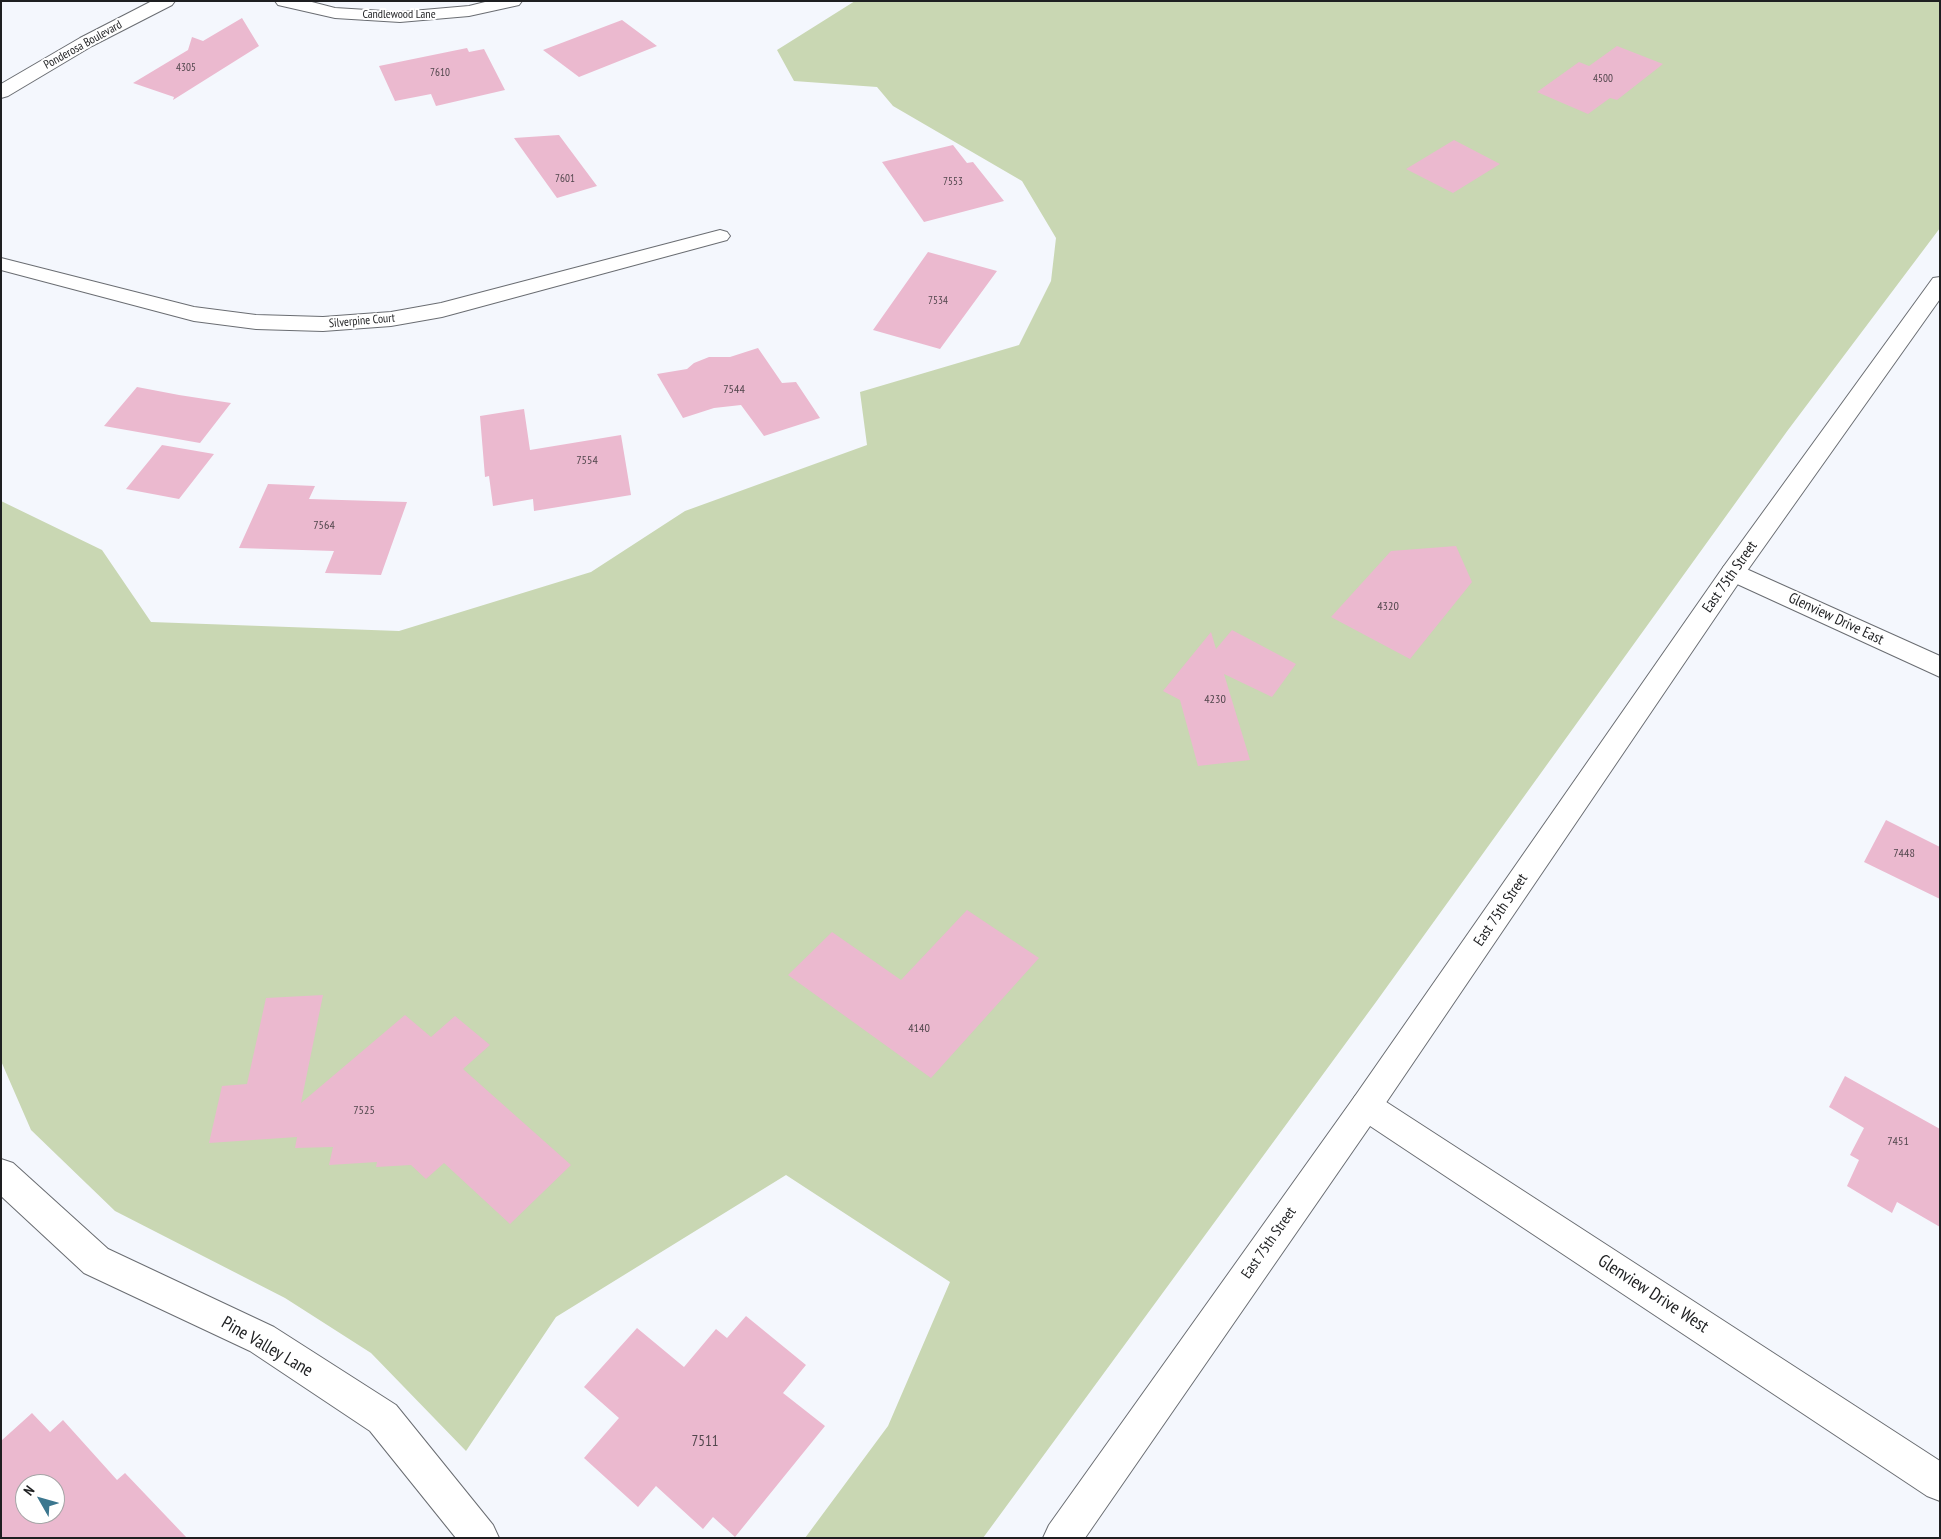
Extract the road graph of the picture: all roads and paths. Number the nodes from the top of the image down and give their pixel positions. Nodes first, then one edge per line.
1 (166, 1) edge
2 (284, 1) edge
3 (513, 1) edge
4 (1, 92) edge
5 (720, 236) dead end
6 (1, 264) edge
7 (1940, 283) edge
8 (1733, 572) junction
9 (1940, 667) edge
10 (1366, 1106) junction
11 (1, 1174) edge
12 (1940, 1483) edge
13 (480, 1538) edge
14 (1062, 1538) edge

1 - 4 street, Ponderosa Boulevard
2 - 3 street, Candlewood Lane
5 - 6 street, Silverpine Court
7 - 8 street, East 75th Street
8 - 9 street, Glenview Drive East
8 - 10 street, East 75th Street
10 - 12 street, Glenview Drive West
10 - 14 street, East 75th Street
11 - 13 street, Pine Valley Lane

